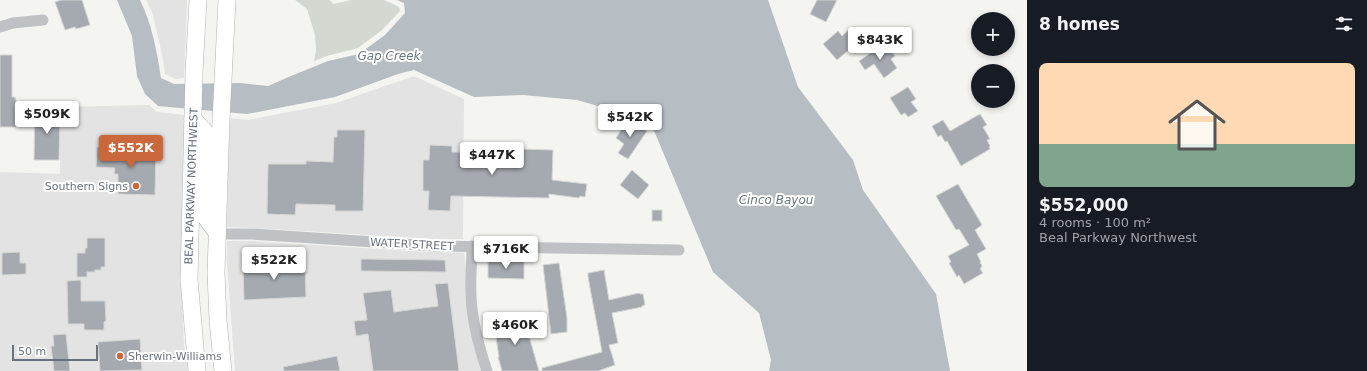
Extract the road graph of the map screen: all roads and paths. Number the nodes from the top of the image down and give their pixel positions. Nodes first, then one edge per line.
1 (198, 0) edge
2 (227, 0) edge
3 (43, 20) dead end
4 (0, 27) edge
5 (193, 119) junction
6 (217, 234) junction
7 (472, 246) junction
8 (679, 250) dead end
9 (197, 371) edge
10 (223, 371) edge
11 (487, 371) edge

1 - 5 main road, BEAL PARKWAY NORTHWEST
2 - 6 main road
3 - 4 street
5 - 6 main road
5 - 9 main road, BEAL PARKWAY NORTHWEST
6 - 7 street, WATER STREET
6 - 10 main road
7 - 8 street, WATER STREET
7 - 11 street

